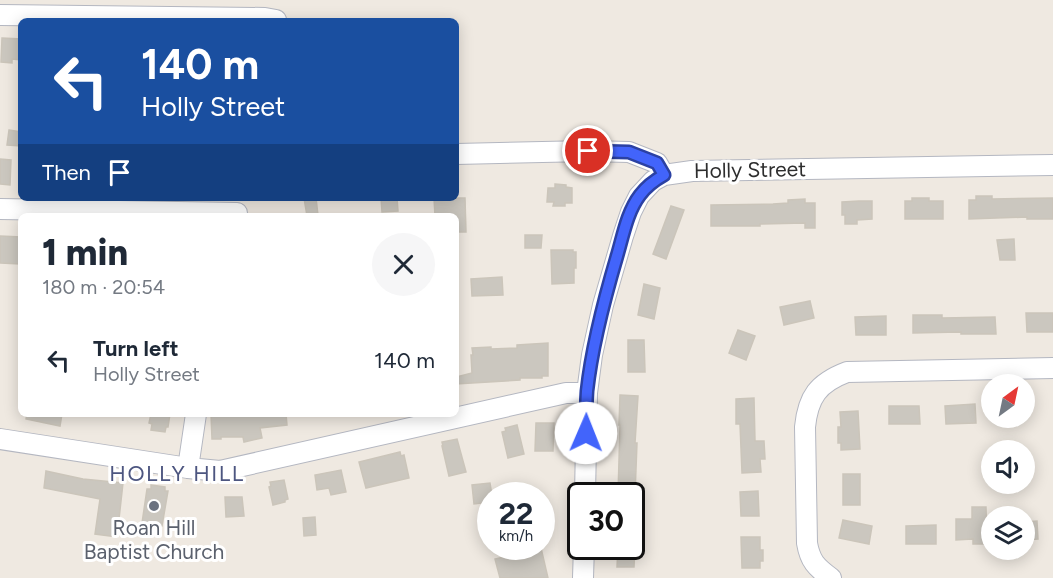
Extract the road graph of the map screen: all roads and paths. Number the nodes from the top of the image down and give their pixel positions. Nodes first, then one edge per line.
1 (0, 15) edge
2 (266, 18) edge
3 (459, 154) edge
4 (1053, 165) edge
5 (664, 175) junction
6 (0, 209) edge
7 (238, 209) edge
8 (1053, 368) edge
9 (587, 393) junction
10 (196, 417) edge
11 (0, 439) edge
12 (188, 468) junction
13 (585, 482) edge
14 (584, 560) edge
15 (584, 578) edge
16 (831, 578) edge

1 - 2 street
3 - 5 street, Holly Street
4 - 5 street, Holly Street
5 - 9 street
6 - 7 street
8 - 16 street
9 - 12 street
9 - 13 street
10 - 12 street
11 - 12 street
14 - 15 street

